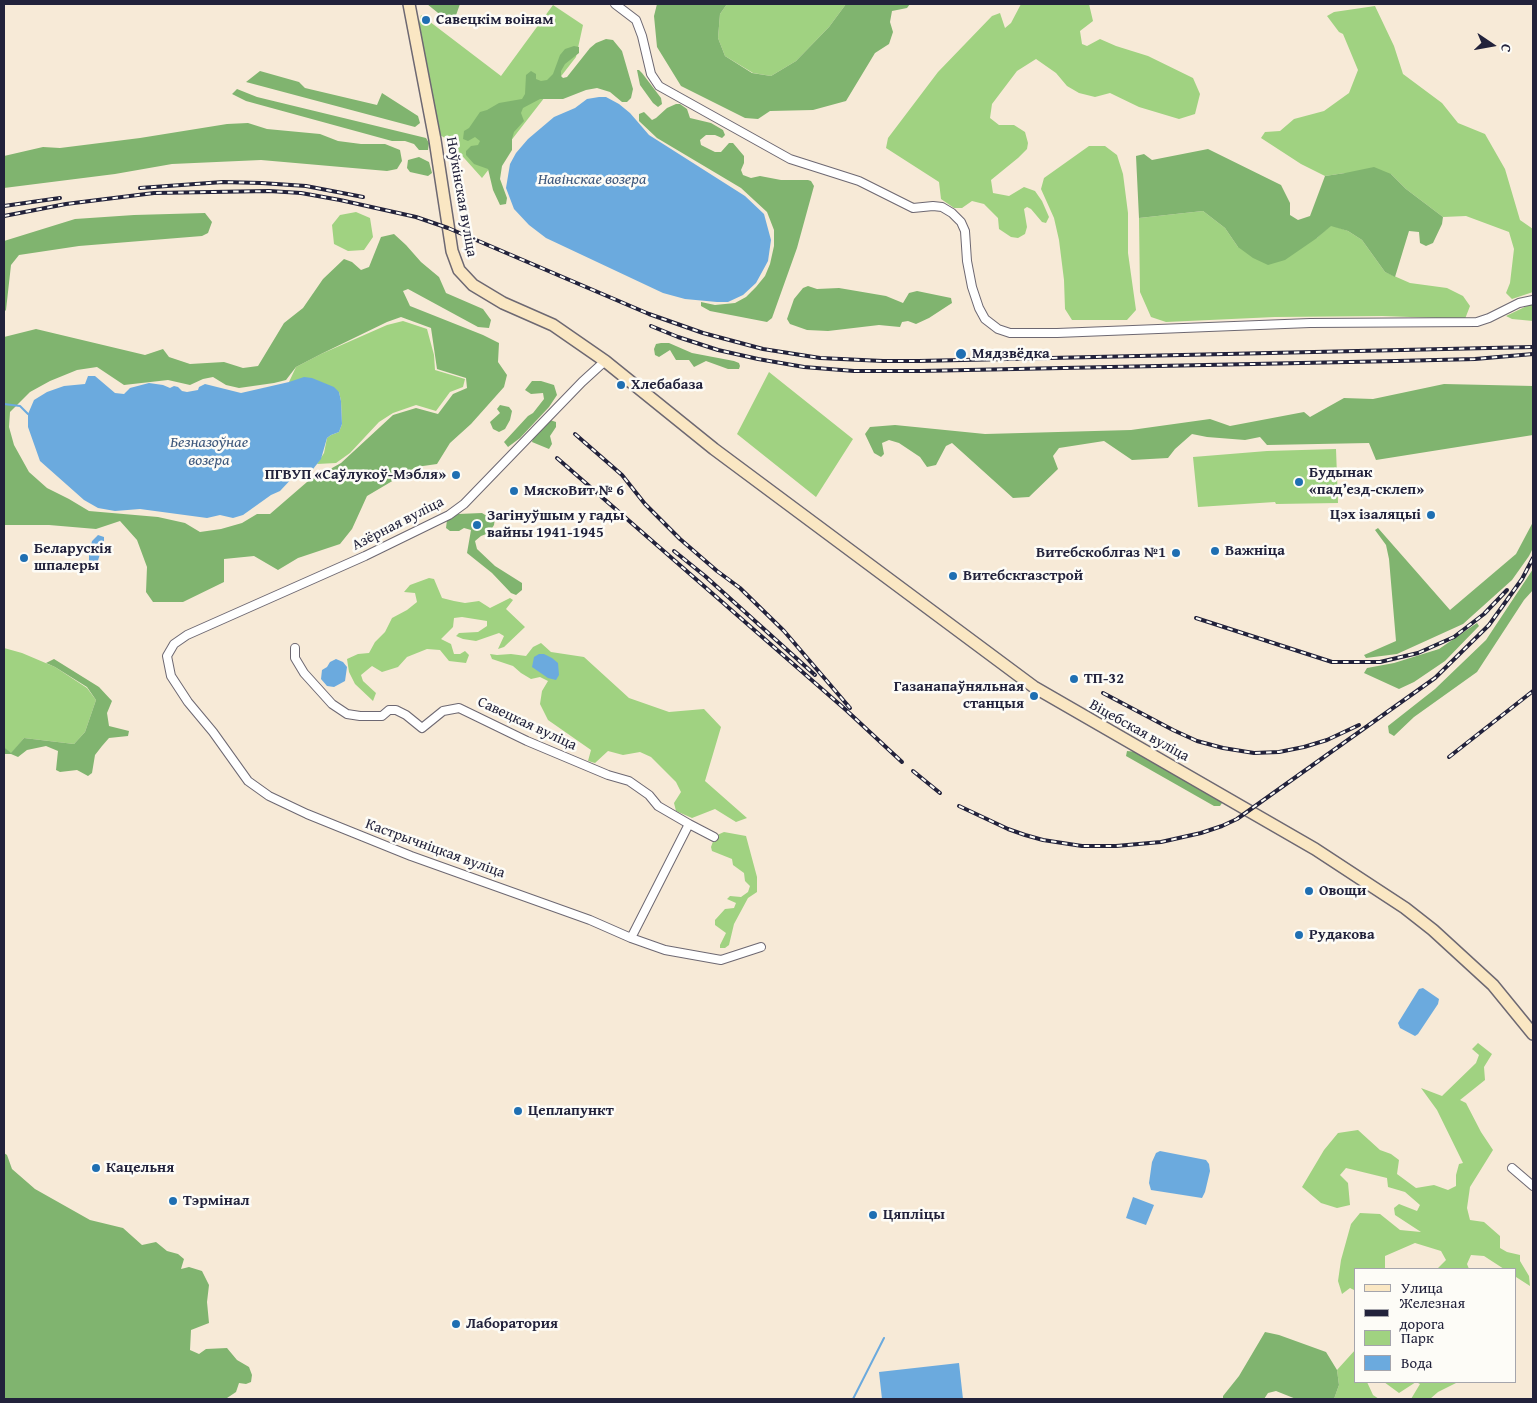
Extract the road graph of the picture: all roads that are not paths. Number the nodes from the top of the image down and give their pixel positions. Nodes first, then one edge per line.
1 (409, 4) edge
2 (615, 4) edge
3 (1533, 300) edge
4 (605, 361) junction
5 (616, 371) joint
6 (295, 648) dead end
7 (166, 656) joint
8 (689, 824) junction
9 (714, 837) dead end
10 (631, 938) junction
11 (761, 947) dead end
12 (1533, 1034) edge
13 (1512, 1168) dead end
14 (1533, 1186) edge

1 - 4 main road, Ноўкінская вуліца
2 - 3 street
4 - 5 main road, Ноўкінская вуліца
4 - 7 street, Азёрная вуліца
5 - 12 main road, Віцебская вуліца
6 - 8 street, Савецкая вуліца
7 - 10 street, Кастрычніцкая вуліца
8 - 9 street, Савецкая вуліца
8 - 10 street
10 - 11 street, Кастрычніцкая вуліца
13 - 14 street

